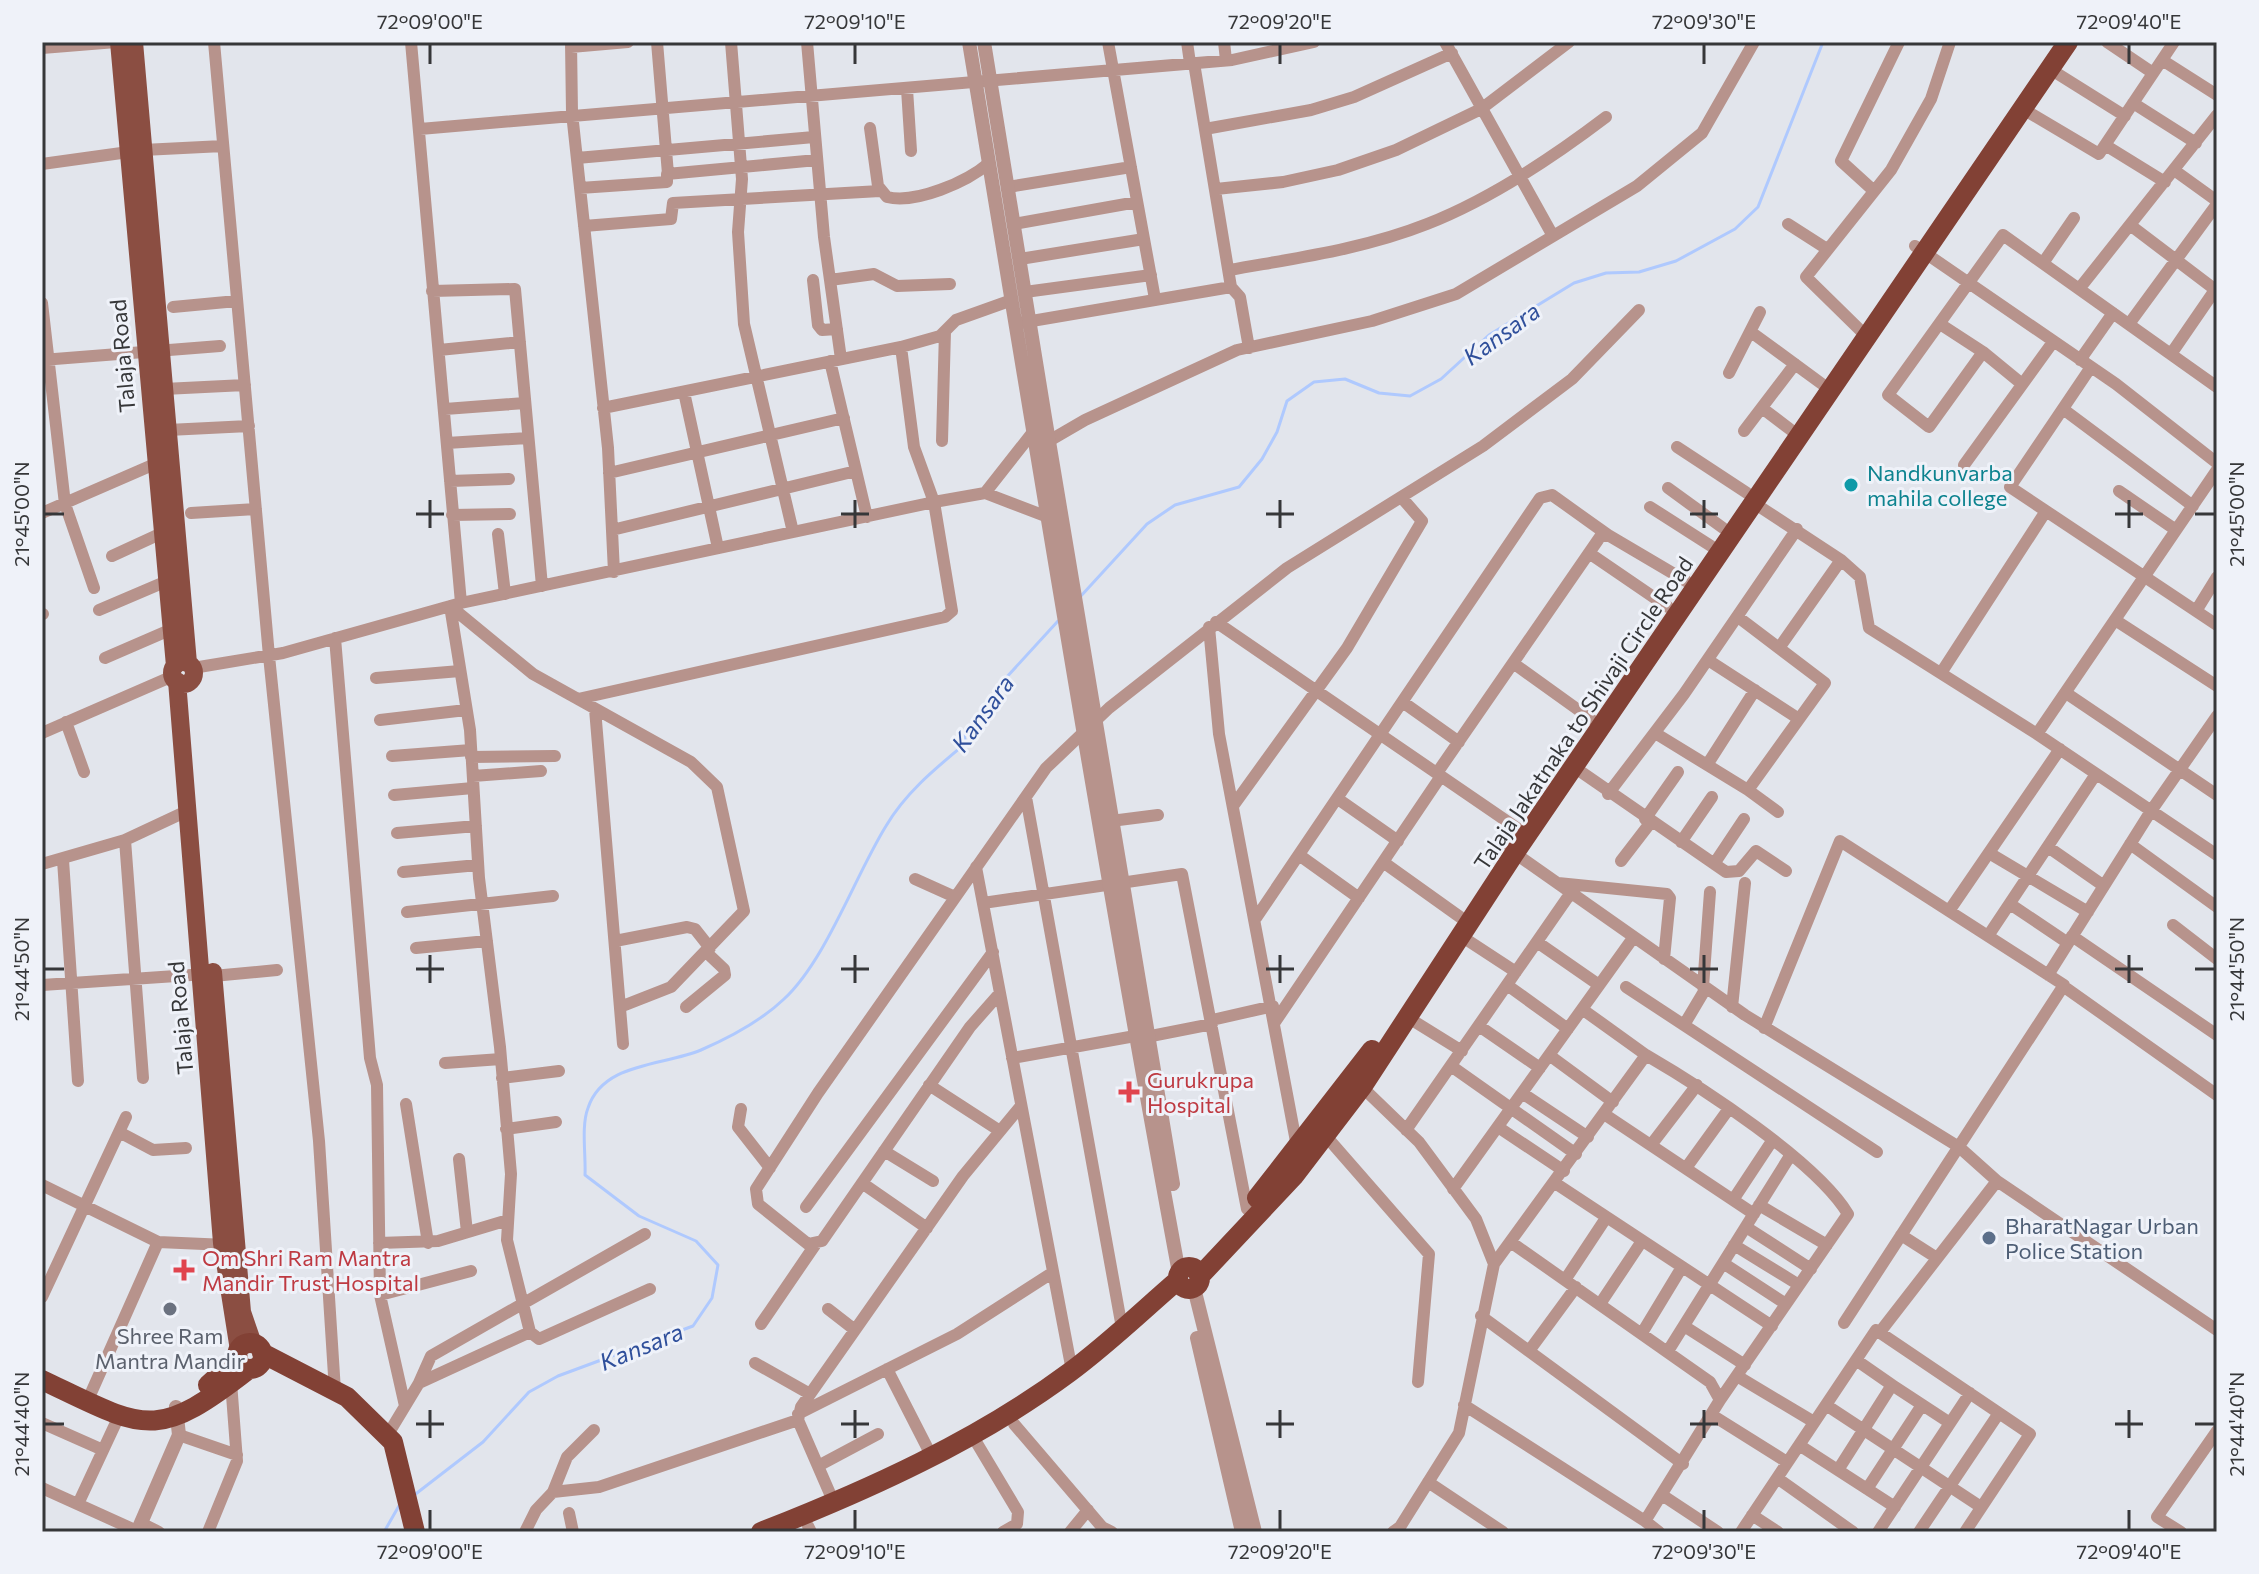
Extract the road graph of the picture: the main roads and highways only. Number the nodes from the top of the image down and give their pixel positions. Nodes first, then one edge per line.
1 (117, 42) edge
2 (134, 42) edge
3 (2057, 42) edge
4 (2068, 42) edge
5 (136, 151) junction
6 (1919, 249) junction
7 (153, 350) junction
8 (163, 460) junction
9 (1751, 498) junction
10 (182, 673) junction
11 (1523, 832) junction
12 (1460, 927) junction
13 (209, 974) junction
14 (1187, 1279) junction
15 (250, 1356) junction
16 (42, 1371) edge
17 (42, 1380) edge
18 (367, 1416) junction
19 (178, 1420) junction
20 (974, 1440) junction
21 (803, 1530) edge
22 (415, 1532) edge
23 (761, 1532) edge

1 - 5 main road, Talaja Road
2 - 5 main road, Talaja Road
3 - 6 highway, Talaja Jakatnaka to Shivaji Circle Road
4 - 6 highway, Talaja Jakatnaka to Shivaji Circle Road
5 - 7 main road, Talaja Road
6 - 9 highway, Talaja Jakatnaka to Shivaji Circle Road
6 - 9 highway, Talaja Jakatnaka to Shivaji Circle Road
7 - 8 main road, Talaja Road
7 - 8 main road, Talaja Road
8 - 10 main road, Talaja Road
8 - 10 main road, Talaja Road
9 - 11 highway, Talaja Jakatnaka to Shivaji Circle Road
9 - 11 highway, Talaja Jakatnaka to Shivaji Circle Road
10 - 13 main road, Talaja Road
10 - 13 main road, Talaja Road
11 - 12 highway, Talaja Jakatnaka to Shivaji Circle Road
12 - 14 highway, Talaja Jakatnaka to Shivaji Circle Road
12 - 14 highway, Talaja Jakatnaka to Shivaji Circle Road
13 - 15 main road, Talaja Road
14 - 20 highway, Talaja Jakatnaka to Shivaji Circle Road
14 - 20 highway, Talaja Jakatnaka to Shivaji Circle Road
15 - 18 highway
15 - 18 highway
15 - 19 highway
15 - 19 highway
16 - 19 highway
17 - 19 highway
18 - 22 highway
20 - 21 highway, Talaja Jakatnaka to Shivaji Circle Road
20 - 23 highway, Talaja Jakatnaka to Shivaji Circle Road

